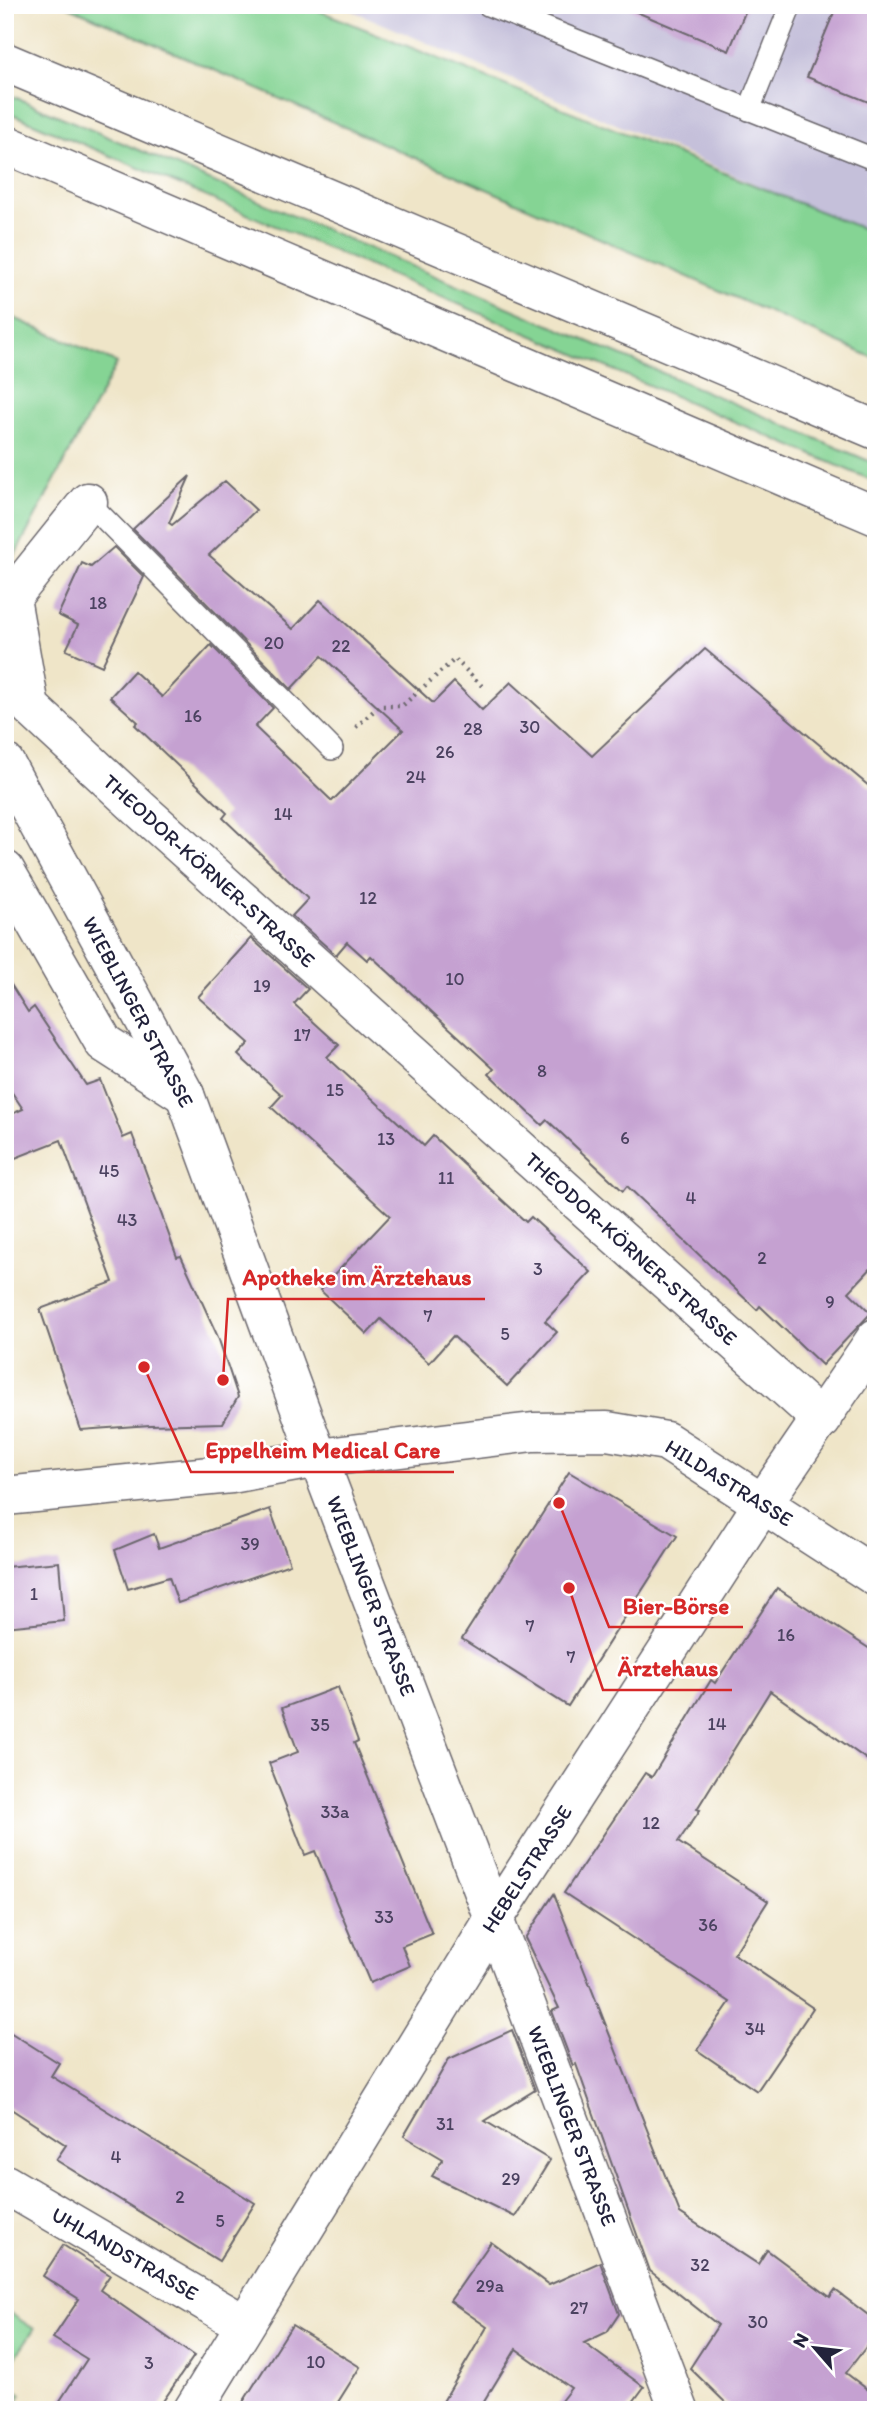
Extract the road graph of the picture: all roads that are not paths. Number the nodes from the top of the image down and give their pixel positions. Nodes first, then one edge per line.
1 (488, 5) edge
2 (791, 5) edge
3 (5, 62) edge
4 (749, 110) junction
5 (5, 144) edge
6 (876, 160) edge
7 (876, 430) edge
8 (88, 502) joint
9 (876, 516) edge
10 (332, 749) road end
11 (5, 763) edge
12 (5, 870) edge
13 (185, 1095) junction
14 (876, 1338) edge
15 (822, 1420) junction
16 (318, 1458) junction
17 (5, 1496) edge
18 (763, 1503) junction
19 (876, 1577) edge
20 (495, 1919) junction
21 (5, 2184) edge
22 (244, 2324) junction
23 (192, 2410) edge
24 (679, 2410) edge

1 - 4 lane
2 - 4 lane
3 - 7 main road
4 - 6 lane
5 - 9 main road
8 - 10 lane, THEODOR-KÖRNER-STRASSE
8 - 15 main road, THEODOR-KÖRNER-STRASSE
11 - 13 main road, WIEBLINGER STRASSE
12 - 13 main road
13 - 16 main road, WIEBLINGER STRASSE
14 - 15 main road, HEBELSTRASSE
15 - 18 main road, HEBELSTRASSE
16 - 17 main road, HILDASTRASSE
16 - 18 main road, HILDASTRASSE
16 - 20 main road, WIEBLINGER STRASSE
18 - 19 main road, HILDASTRASSE
18 - 20 main road, HEBELSTRASSE
20 - 22 main road, HEBELSTRASSE
20 - 24 main road, WIEBLINGER STRASSE
21 - 22 main road, UHLANDSTRASSE
22 - 23 main road, HEBELSTRASSE

